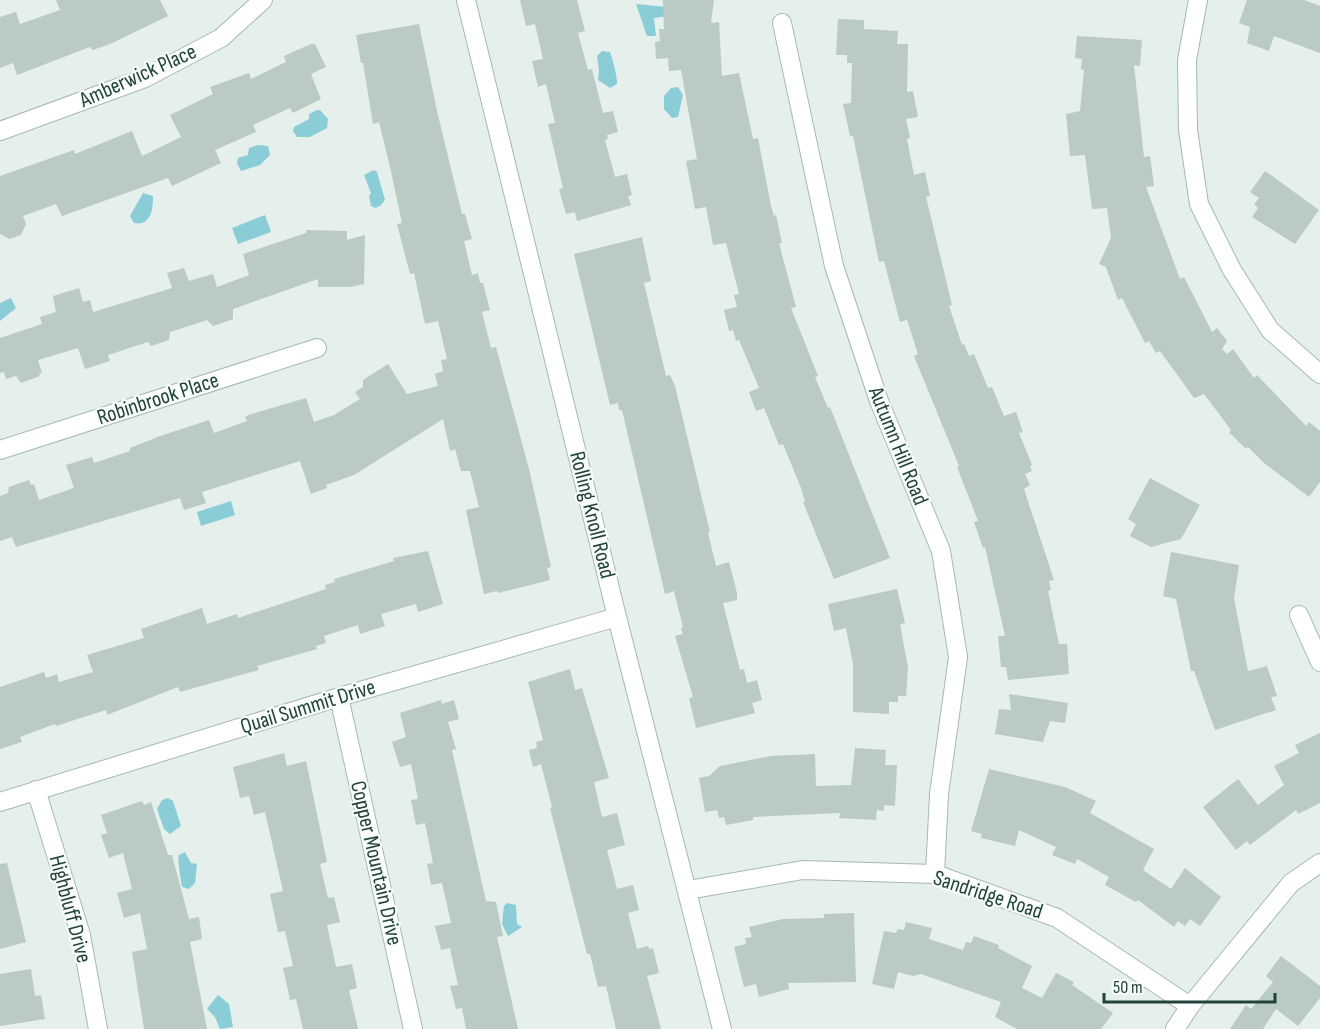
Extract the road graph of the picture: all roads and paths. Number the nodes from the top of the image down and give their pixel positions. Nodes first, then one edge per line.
1 (263, 0) edge
2 (466, 0) edge
3 (1197, 0) edge
4 (782, 24) dead end
5 (0, 131) edge
6 (317, 348) dead end
7 (1320, 374) edge
8 (0, 450) edge
9 (1299, 615) dead end
10 (617, 617) junction
11 (1320, 662) edge
12 (339, 697) junction
13 (36, 790) junction
14 (0, 801) edge
15 (1320, 863) edge
16 (935, 874) junction
17 (688, 890) junction
18 (1190, 1006) junction
19 (98, 1029) edge
20 (413, 1029) edge
21 (722, 1029) edge
22 (1175, 1029) edge

1 - 5 street, Amberwick Place
2 - 10 street, Rolling Knoll Road
3 - 7 street
4 - 16 street, Autumn Hill Road
6 - 8 street, Robinbrook Place
9 - 11 street
10 - 12 street, Quail Summit Drive
10 - 17 street, Rolling Knoll Road
12 - 13 street, Quail Summit Drive
12 - 20 street, Copper Mountain Drive
13 - 14 street, Quail Summit Drive
13 - 19 street, Highbluff Drive
15 - 18 street
16 - 17 street, Sandridge Road
16 - 18 street, Sandridge Road
17 - 21 street, Rolling Knoll Road
18 - 22 street

